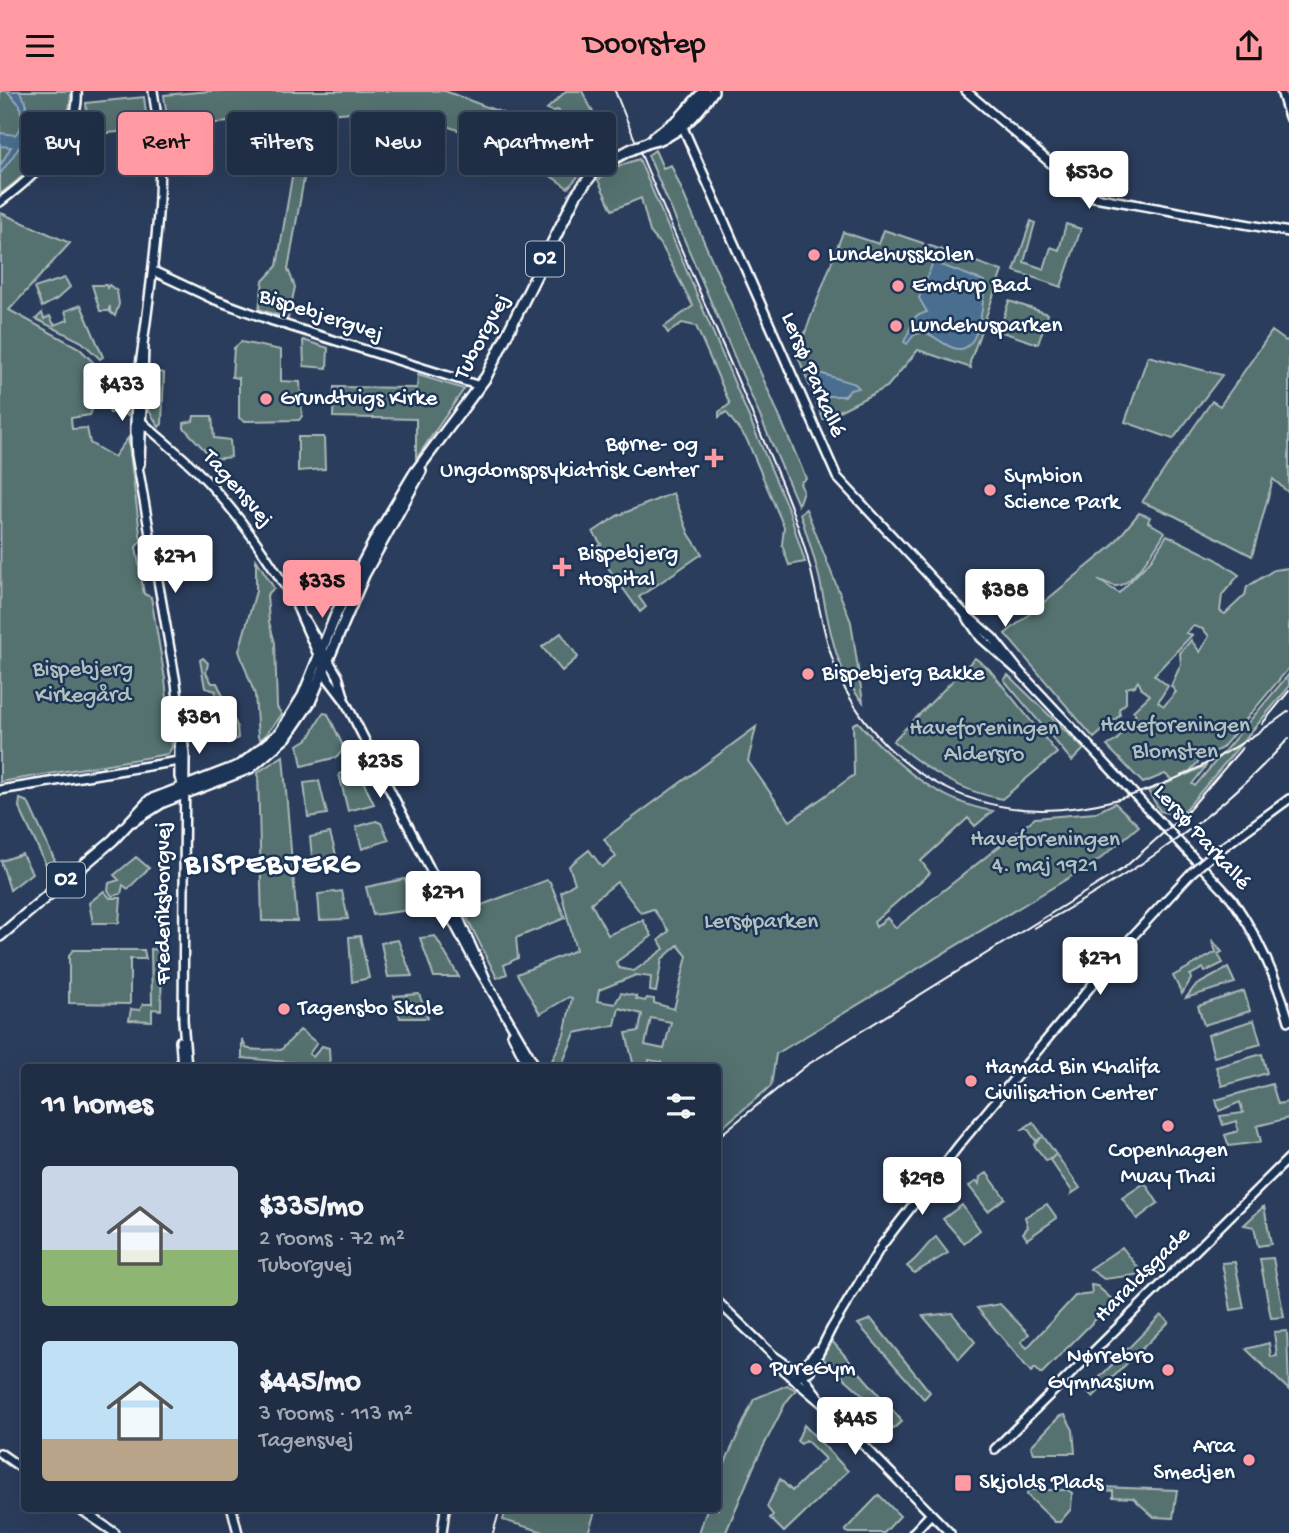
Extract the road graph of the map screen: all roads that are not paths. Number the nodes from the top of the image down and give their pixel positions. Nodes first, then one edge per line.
1 (77, 91) edge
2 (153, 91) edge
3 (704, 91) edge
4 (713, 91) edge
5 (965, 91) edge
6 (1282, 91) edge
7 (1289, 116) edge
8 (681, 122) junction
9 (0, 202) edge
10 (1289, 230) edge
11 (153, 271) junction
12 (144, 338) junction
13 (480, 386) junction
14 (134, 403) junction
15 (141, 421) junction
16 (141, 433) junction
17 (161, 440) junction
18 (426, 460) junction
19 (139, 468) junction
20 (324, 655) junction
21 (325, 670) junction
22 (345, 701) junction
23 (180, 725) junction
24 (179, 761) junction
25 (0, 790) edge
26 (183, 790) junction
27 (1289, 799) edge
28 (0, 936) edge
29 (1289, 1021) edge
30 (509, 1024) junction
31 (185, 1064) edge
32 (527, 1064) edge
33 (534, 1064) edge
34 (1289, 1158) edge
35 (721, 1305) edge
36 (798, 1376) junction
37 (995, 1449) dead end
38 (0, 1453) edge
39 (21, 1468) edge
40 (84, 1512) edge
41 (233, 1512) edge
42 (445, 1512) edge
43 (932, 1514) junction
44 (115, 1533) edge
45 (238, 1533) edge
46 (442, 1533) edge
47 (913, 1533) edge
48 (950, 1533) edge

1 - 9 street
2 - 11 street, Frederiksborgvej
3 - 8 main road, Tuborgvej / O2
4 - 8 main road, Tuborgvej / O2
5 - 10 street
6 - 7 street
8 - 13 main road, Tuborgvej / O2, bridge
8 - 29 street, Lersø Parkallé
11 - 12 street, Frederiksborgvej
11 - 13 street, Bispebjergvej
12 - 14 street, Frederiksborgvej
12 - 15 street, Frederiksborgvej
13 - 18 main road, Tuborgvej / O2
14 - 16 street
14 - 19 street, Frederiksborgvej
15 - 16 street, Frederiksborgvej
15 - 17 street, Tagensvej
16 - 17 street, Tagensvej
16 - 19 street, Frederiksborgvej
17 - 20 street, Tagensvej
18 - 20 main road, Tuborgvej / O2
18 - 20 main road, Tuborgvej / O2
19 - 23 street, Frederiksborgvej
20 - 21 main road
20 - 22 street, Tagensvej
20 - 26 main road, Tuborgvej / O2
21 - 22 street, Tagensvej
21 - 26 main road, O2
22 - 30 street, Tagensvej
23 - 24 street, Frederiksborgvej
23 - 26 street, Frederiksborgvej
24 - 25 street
24 - 26 street, Frederiksborgvej
26 - 28 main road, O2
26 - 31 street, Frederiksborgvej
27 - 36 street, bridge
30 - 32 street, Tagensvej
30 - 33 street, Tagensvej
34 - 37 street, Haraldsgade
35 - 36 street
36 - 43 street
38 - 39 street
40 - 44 street
41 - 45 street
42 - 46 street
43 - 47 street
43 - 48 street

